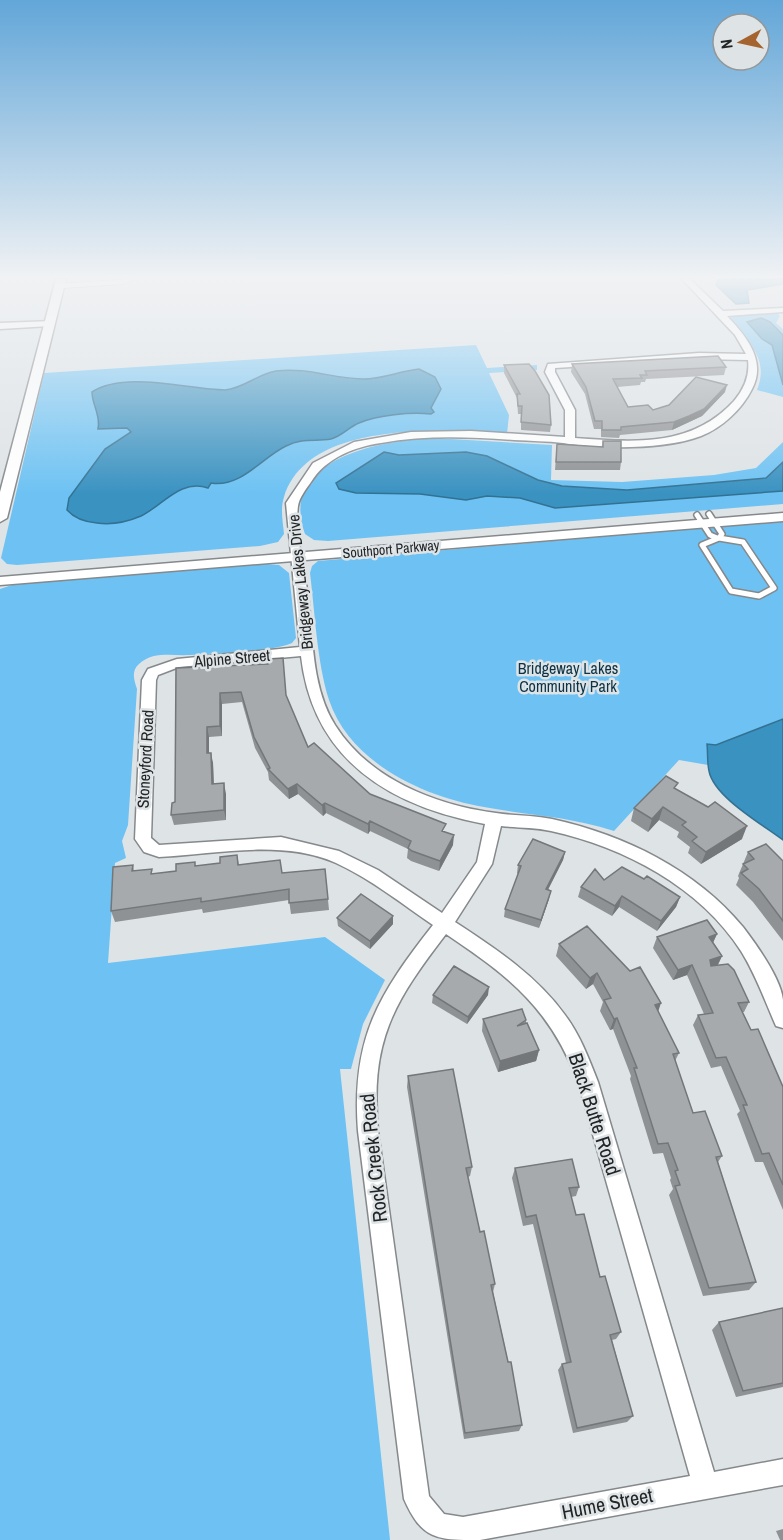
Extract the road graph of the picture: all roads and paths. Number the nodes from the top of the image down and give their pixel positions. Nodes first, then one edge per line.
1 (43, 351) edge
2 (749, 351) edge
3 (752, 357) junction
4 (570, 442) junction
5 (783, 508) edge
6 (783, 517) edge
7 (0, 518) edge
8 (706, 519) junction
9 (719, 538) junction
10 (296, 552) junction
11 (0, 571) edge
12 (0, 581) edge
13 (308, 651) junction
14 (157, 669) joint
15 (494, 819) junction
16 (150, 848) joint
17 (445, 925) junction
18 (783, 1020) edge
19 (783, 1472) edge
20 (706, 1486) junction
21 (433, 1523) joint

1 - 7 street
2 - 3 street
3 - 4 street, Bridgeway Lakes Drive
3 - 4 street
4 - 10 street, Bridgeway Lakes Drive
5 - 8 street, Southport Parkway
6 - 8 street, Southport Parkway
8 - 9 lane
8 - 9 lane
8 - 10 street, Southport Parkway
9 - 9 lane
10 - 11 street, Southport Parkway
10 - 12 street, Southport Parkway
10 - 13 street, Bridgeway Lakes Drive
13 - 14 street, Alpine Street
13 - 15 street, Bridgeway Lakes Drive
14 - 16 street, Stoneyford Road
15 - 17 street, Rock Creek Road
15 - 18 street, Bridgeway Lakes Drive
16 - 17 street, Black Butte Road
17 - 20 street, Black Butte Road
17 - 21 street, Rock Creek Road
19 - 20 street, Hume Street
20 - 21 street, Hume Street

